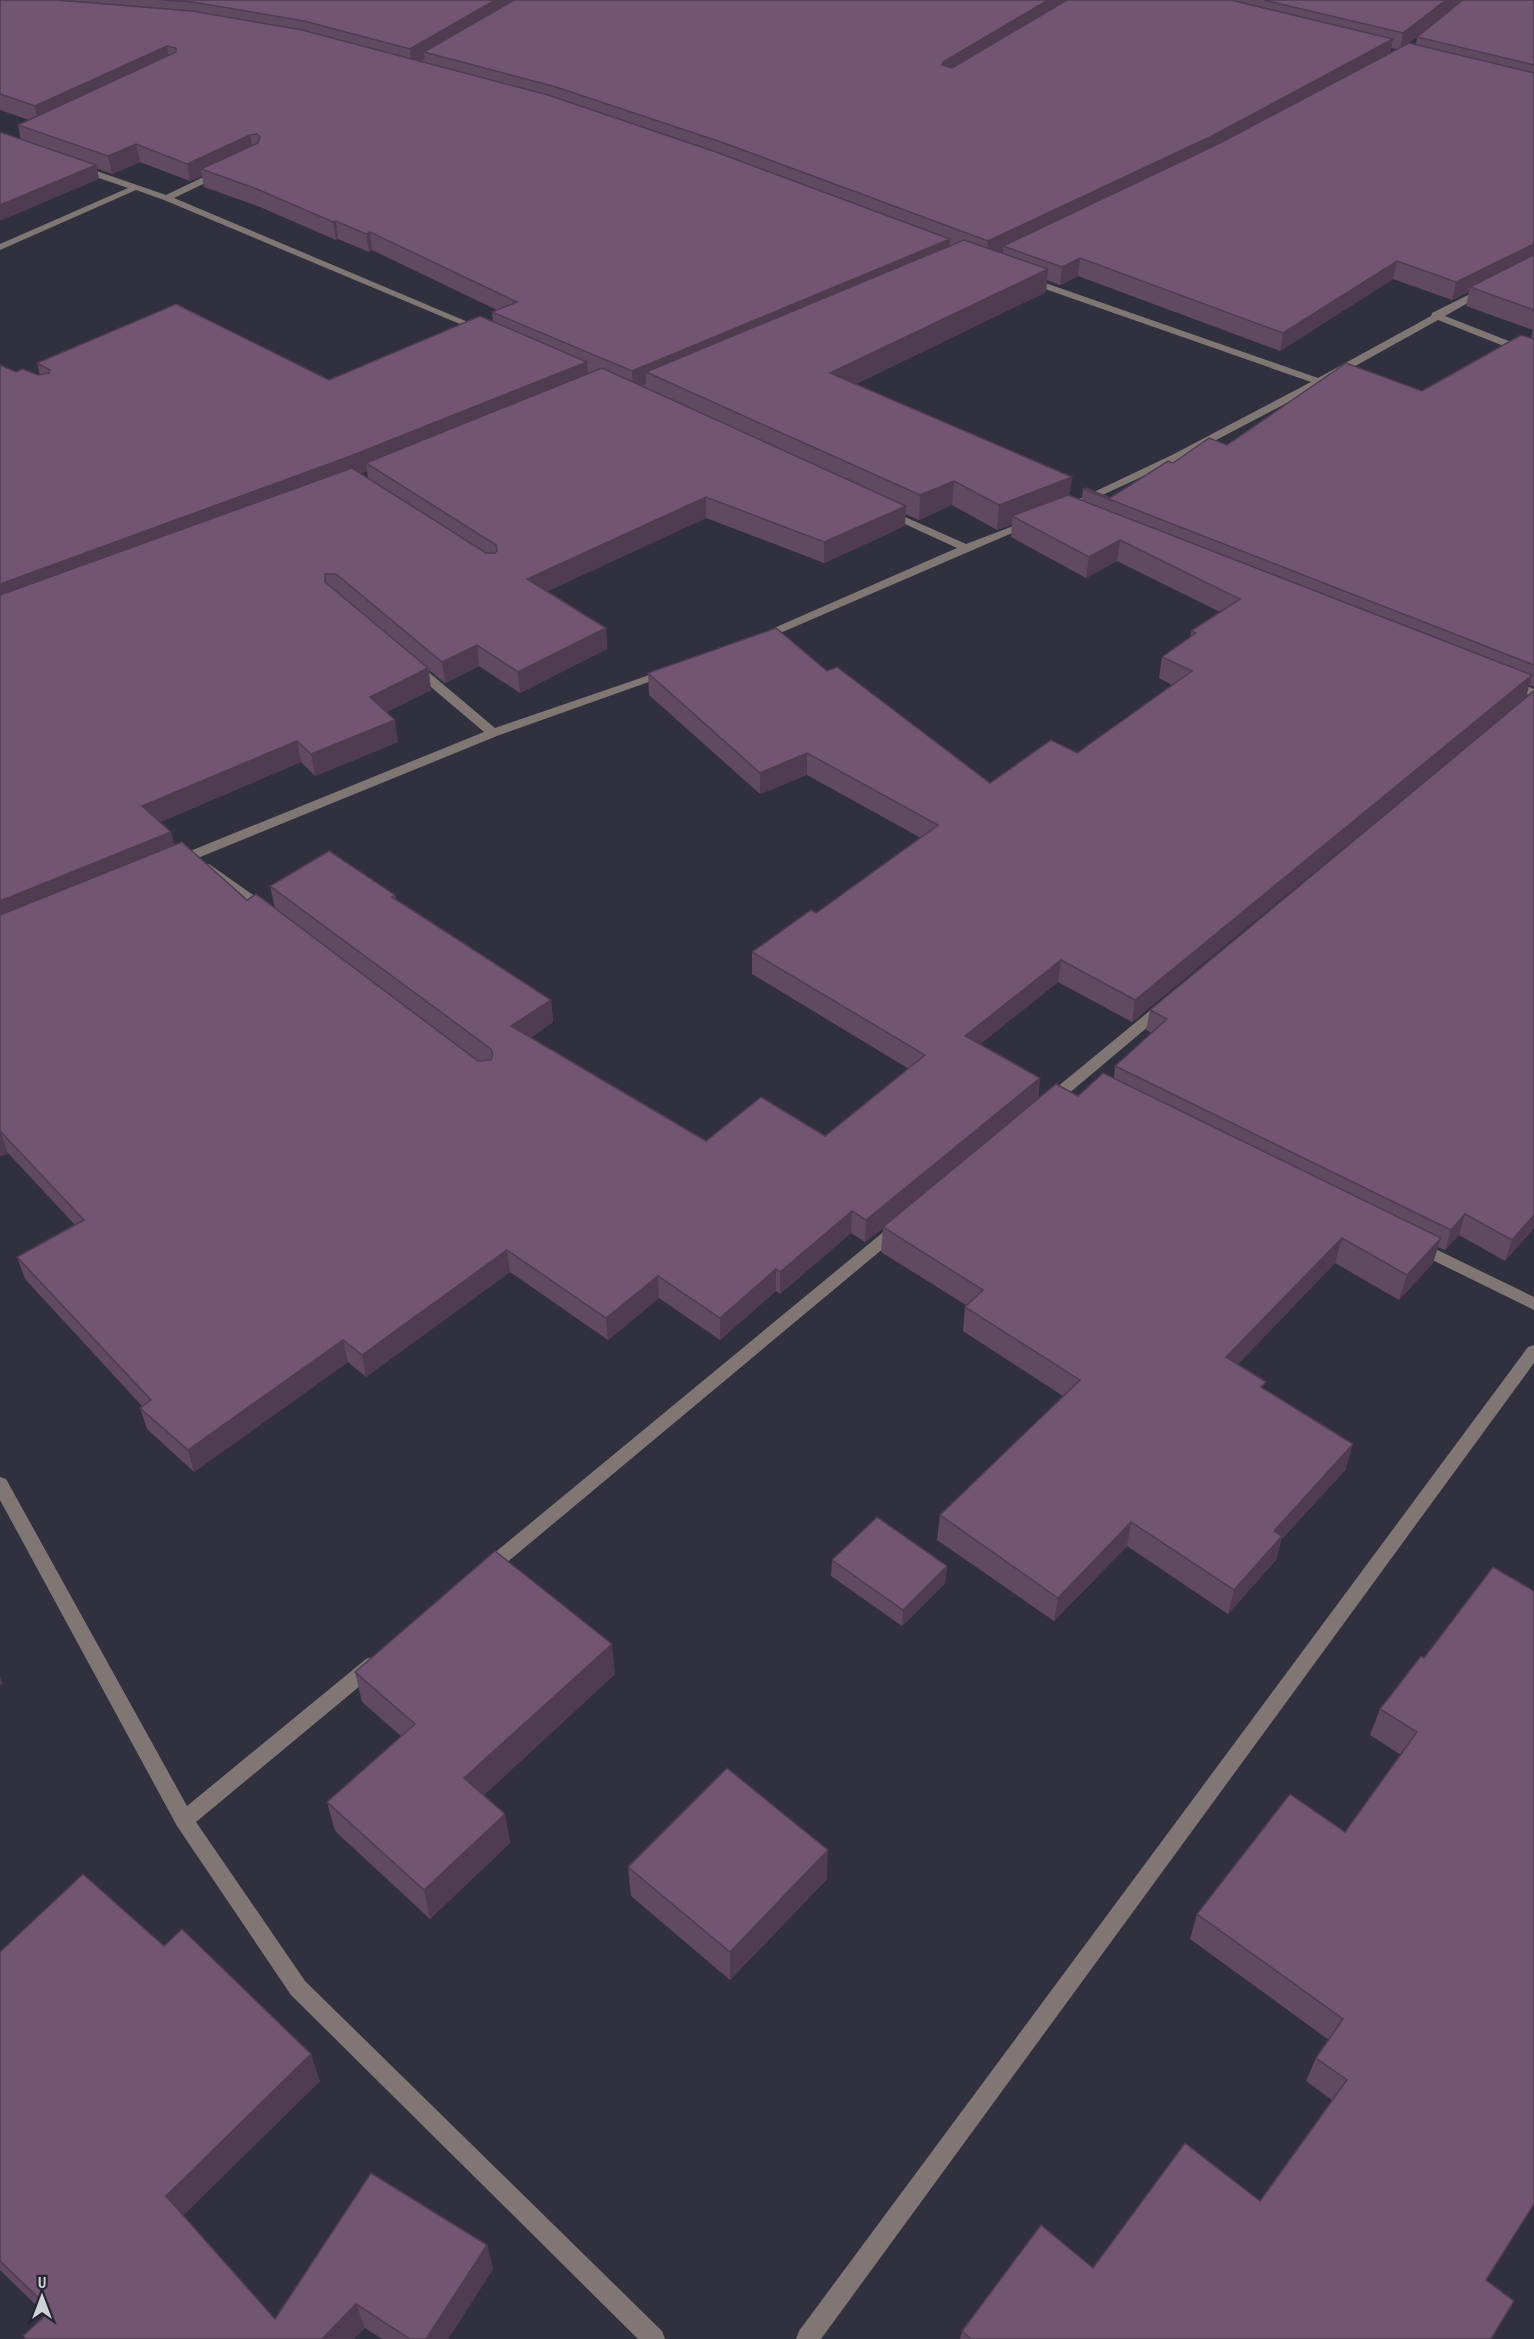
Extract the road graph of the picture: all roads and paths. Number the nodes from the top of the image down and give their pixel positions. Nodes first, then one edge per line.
1 (72, 165) edge
2 (227, 170) edge
3 (134, 188) junction
4 (167, 198) junction
5 (0, 247) edge
6 (1020, 277) edge
7 (1494, 284) edge
8 (1435, 315) junction
9 (497, 337) edge
10 (1534, 355) edge
11 (1319, 382) junction
12 (881, 509) edge
13 (1066, 509) edge
14 (1044, 518) edge
15 (966, 548) junction
16 (749, 643) edge
17 (405, 658) edge
18 (683, 668) edge
19 (1501, 680) edge
20 (1531, 699) edge
21 (493, 733) junction
22 (192, 855) junction
23 (171, 864) edge
24 (278, 920) edge
25 (1178, 995) edge
26 (1041, 1109) edge
27 (912, 1216) edge
28 (1400, 1238) edge
29 (1534, 1304) edge
30 (1534, 1351) edge
31 (0, 1484) edge
32 (479, 1575) edge
33 (387, 1652) edge
34 (184, 1820) junction
35 (654, 2339) edge
36 (807, 2339) edge

1 - 3 street
2 - 4 street
3 - 4 street
3 - 5 street
4 - 9 street
6 - 11 street
7 - 8 street
8 - 10 street
8 - 11 street
11 - 13 street
12 - 15 street
14 - 15 street
15 - 16 street
17 - 21 street
18 - 21 street
19 - 20 street
21 - 22 street
22 - 23 street
22 - 24 street
25 - 26 street
27 - 32 street
28 - 29 street
30 - 36 street
31 - 34 street
33 - 34 street
34 - 35 street

